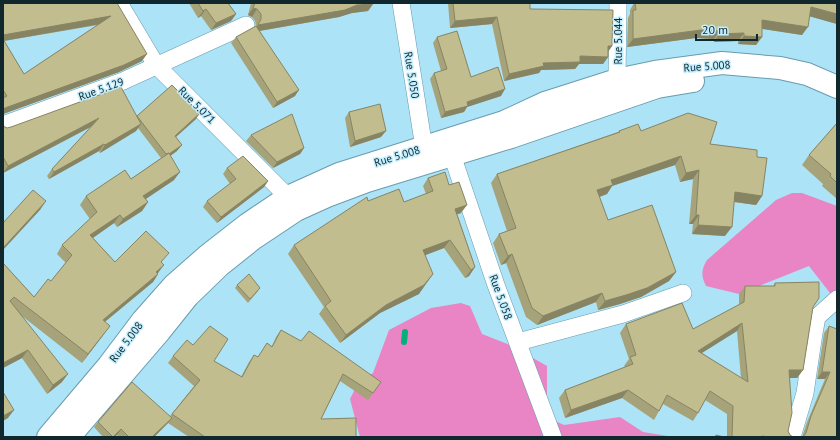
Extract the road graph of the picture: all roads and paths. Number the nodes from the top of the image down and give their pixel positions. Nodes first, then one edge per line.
1 (119, 3) edge
2 (401, 3) edge
3 (618, 3) edge
4 (246, 25) dead end
5 (156, 65) junction
6 (617, 80) junction
7 (837, 87) edge
8 (837, 103) edge
9 (3, 125) edge
10 (424, 148) junction
11 (452, 155) junction
12 (288, 197) junction
13 (683, 292) dead end
14 (837, 299) edge
15 (518, 342) junction
16 (48, 437) edge
17 (69, 437) edge
18 (553, 437) edge
19 (792, 437) edge

1 - 5 street, Rue 5.071
2 - 10 street, Rue 5.050
3 - 6 street, Rue 5.044
4 - 5 street, Rue 5.129
5 - 9 street, Rue 5.129
5 - 12 street, Rue 5.071
6 - 7 main road, Rue 5.008
6 - 10 main road, Rue 5.008
8 - 11 main road, Rue 5.008
10 - 12 main road, Rue 5.008
11 - 15 street, Rue 5.058
11 - 17 main road, Rue 5.008
12 - 16 main road, Rue 5.008
13 - 15 street
14 - 19 street
15 - 18 street, Rue 5.058

